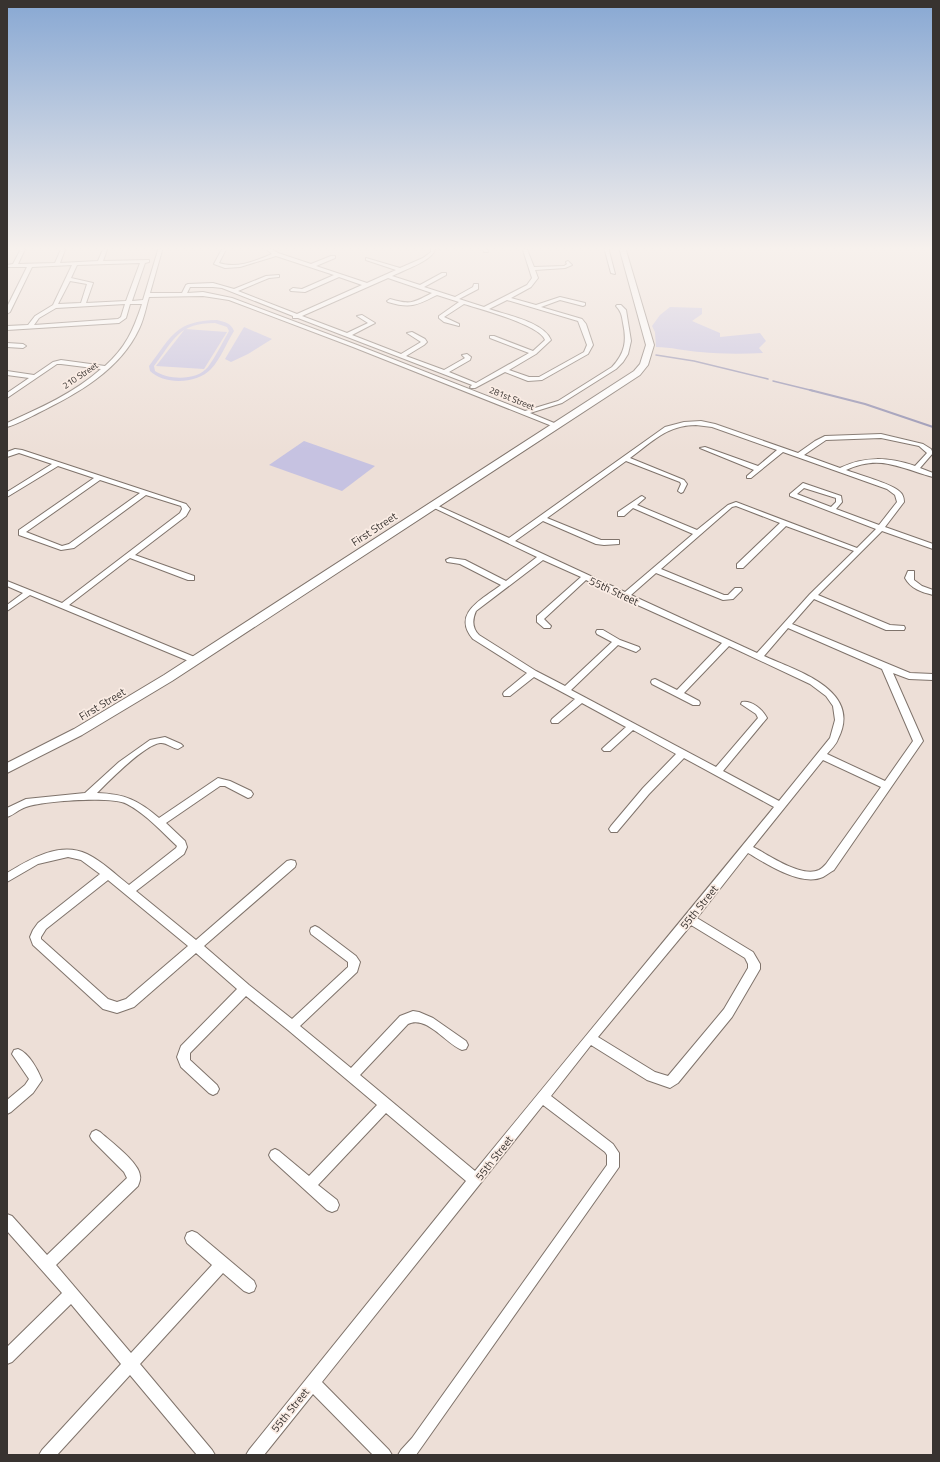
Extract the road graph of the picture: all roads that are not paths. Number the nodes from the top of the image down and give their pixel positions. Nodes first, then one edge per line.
1 (40, 315) edge
2 (124, 315) edge
3 (141, 315) edge
4 (272, 315) edge
5 (444, 315) edge
6 (503, 315) edge
7 (564, 315) edge
8 (624, 315) edge
9 (642, 315) edge
10 (298, 316) joint
11 (360, 316) dead end
12 (287, 321) junction
13 (457, 325) dead end
14 (30, 326) junction
15 (7, 328) edge
16 (410, 333) dead end
17 (348, 335) junction
18 (492, 337) dead end
19 (7, 345) edge
20 (23, 346) dead end
21 (534, 353) junction
22 (403, 355) junction
23 (465, 355) dead end
24 (106, 368) junction
25 (504, 370) junction
26 (445, 372) junction
27 (7, 373) edge
28 (35, 376) junction
29 (476, 385) junction
30 (468, 390) junction
31 (7, 396) edge
32 (525, 413) junction
33 (7, 425) edge
34 (557, 426) junction
35 (702, 448) dead end
36 (783, 449) junction
37 (7, 455) edge
38 (800, 455) junction
39 (625, 458) junction
40 (57, 464) junction
41 (760, 469) junction
42 (916, 469) junction
43 (840, 470) junction
44 (933, 474) edge
45 (100, 477) junction
46 (749, 477) dead end
47 (681, 490) dead end
48 (146, 492) junction
49 (7, 495) edge
50 (642, 498) dead end
51 (432, 505) junction
52 (633, 506) junction
53 (832, 510) junction
54 (622, 514) dead end
55 (542, 518) junction
56 (786, 522) junction
57 (881, 528) junction
58 (698, 533) junction
59 (510, 541) junction
60 (616, 542) dead end
61 (933, 547) edge
62 (858, 550) junction
63 (129, 555) junction
64 (542, 557) junction
65 (450, 560) dead end
66 (740, 566) dead end
67 (656, 570) junction
68 (911, 573) dead end
69 (585, 577) junction
70 (191, 578) dead end
71 (7, 583) edge
72 (505, 584) junction
73 (738, 590) dead end
74 (29, 592) junction
75 (933, 593) edge
76 (625, 596) junction
77 (813, 596) junction
78 (63, 606) junction
79 (7, 609) edge
80 (788, 625) junction
81 (547, 626) dead end
82 (901, 628) dead end
83 (600, 632) dead end
84 (617, 642) junction
85 (727, 644) junction
86 (636, 649) dead end
87 (758, 657) junction
88 (194, 660) junction
89 (886, 668) junction
90 (534, 673) junction
91 (933, 677) edge
92 (655, 682) dead end
93 (566, 690) junction
94 (507, 694) dead end
95 (678, 694) junction
96 (581, 699) junction
97 (696, 703) dead end
98 (745, 704) dead end
99 (555, 720) dead end
100 (632, 726) junction
101 (178, 746) dead end
102 (607, 749) dead end
103 (683, 753) junction
104 (821, 755) junction
105 (7, 768) edge
106 (718, 771) junction
107 (887, 786) junction
108 (248, 794) dead end
109 (87, 796) junction
110 (781, 806) junction
111 (7, 813) edge
112 (159, 823) junction
113 (614, 829) dead end
114 (747, 848) junction
115 (291, 864) dead end
116 (108, 874) junction
117 (7, 878) edge
118 (129, 891) junction
119 (690, 919) junction
120 (315, 931) dead end
121 (196, 946) junction
122 (245, 989) junction
123 (292, 1026) junction
124 (590, 1038) junction
125 (462, 1045) dead end
126 (18, 1054) dead end
127 (351, 1076) junction
128 (213, 1089) dead end
129 (542, 1097) junction
130 (386, 1105) junction
131 (7, 1108) edge
132 (96, 1136) dead end
133 (275, 1155) dead end
134 (476, 1181) junction
135 (310, 1184) junction
136 (332, 1205) dead end
137 (7, 1221) edge
138 (192, 1238) dead end
139 (222, 1264) junction
140 (47, 1265) junction
141 (249, 1286) dead end
142 (71, 1294) junction
143 (7, 1357) edge
144 (130, 1363) junction
145 (312, 1383) junction
146 (47, 1455) edge
147 (208, 1455) edge
148 (254, 1455) edge
149 (384, 1455) edge
150 (406, 1455) edge

1 - 14 street
2 - 14 street
3 - 24 street, 210 Street
4 - 12 street, 281st Street
5 - 13 street
6 - 21 street
7 - 25 street
8 - 32 street
9 - 34 street, First Street
10 - 12 street
10 - 17 street
11 - 17 street
12 - 30 street, 281st Street
14 - 15 street
16 - 22 street
17 - 22 street
18 - 21 street
19 - 20 street
21 - 25 street
22 - 26 street
23 - 26 street
24 - 28 street
24 - 33 street, 210 Street
25 - 29 street
26 - 29 street
27 - 28 street
28 - 31 street
29 - 30 street
30 - 32 street, 281st Street
32 - 34 street, 281st Street
34 - 51 street, First Street
35 - 41 street
36 - 38 street
36 - 39 street
36 - 41 street
37 - 40 street
38 - 42 street
38 - 43 street
39 - 47 street
39 - 55 street
40 - 45 street
40 - 49 street
41 - 46 street
42 - 43 street
42 - 44 street
43 - 57 street
45 - 48 street
45 - 48 street
48 - 63 street
50 - 52 street
51 - 59 street, 55th Street
51 - 88 street, First Street
52 - 54 street
52 - 58 street
53 - 53 street
53 - 57 street
55 - 59 street
55 - 60 street
56 - 58 street
56 - 62 street
56 - 66 street
57 - 61 street
57 - 62 street
58 - 67 street
59 - 64 street, 55th Street
62 - 77 street
63 - 70 street
63 - 78 street
64 - 69 street, 55th Street
64 - 72 street
65 - 72 street
67 - 73 street
67 - 76 street
68 - 75 street
69 - 76 street, 55th Street
69 - 81 street
71 - 74 street
72 - 90 street
74 - 78 street
74 - 79 street
76 - 85 street, 55th Street
77 - 80 street
77 - 82 street
78 - 88 street
80 - 87 street
80 - 89 street
83 - 84 street
84 - 86 street
84 - 93 street
85 - 87 street, 55th Street
85 - 95 street
87 - 104 street, 55th Street
88 - 105 street, First Street
89 - 91 street
89 - 107 street
90 - 93 street
90 - 94 street
92 - 95 street
93 - 96 street
95 - 97 street
96 - 99 street
96 - 100 street
98 - 106 street
100 - 102 street
100 - 103 street
101 - 109 street
103 - 106 street
103 - 113 street
104 - 107 street
104 - 110 street, 55th Street
106 - 110 street
107 - 114 street
108 - 112 street
109 - 111 street
109 - 112 street
110 - 114 street, 55th Street
112 - 118 street
114 - 119 street, 55th Street
115 - 121 street
116 - 117 street
116 - 118 street
116 - 121 street
118 - 121 street
119 - 124 street, 55th Street
119 - 124 street
120 - 123 street
121 - 122 street
122 - 123 street
122 - 128 street
123 - 127 street
124 - 129 street, 55th Street
125 - 127 street
126 - 131 street
127 - 130 street
129 - 134 street, 55th Street
129 - 150 street
130 - 134 street
130 - 135 street
132 - 140 street
133 - 135 street
134 - 145 street, 55th Street
135 - 136 street
137 - 140 street
138 - 139 street
139 - 141 street
139 - 144 street
140 - 142 street
142 - 143 street
142 - 144 street
144 - 146 street
144 - 147 street
145 - 148 street, 55th Street
145 - 149 street

